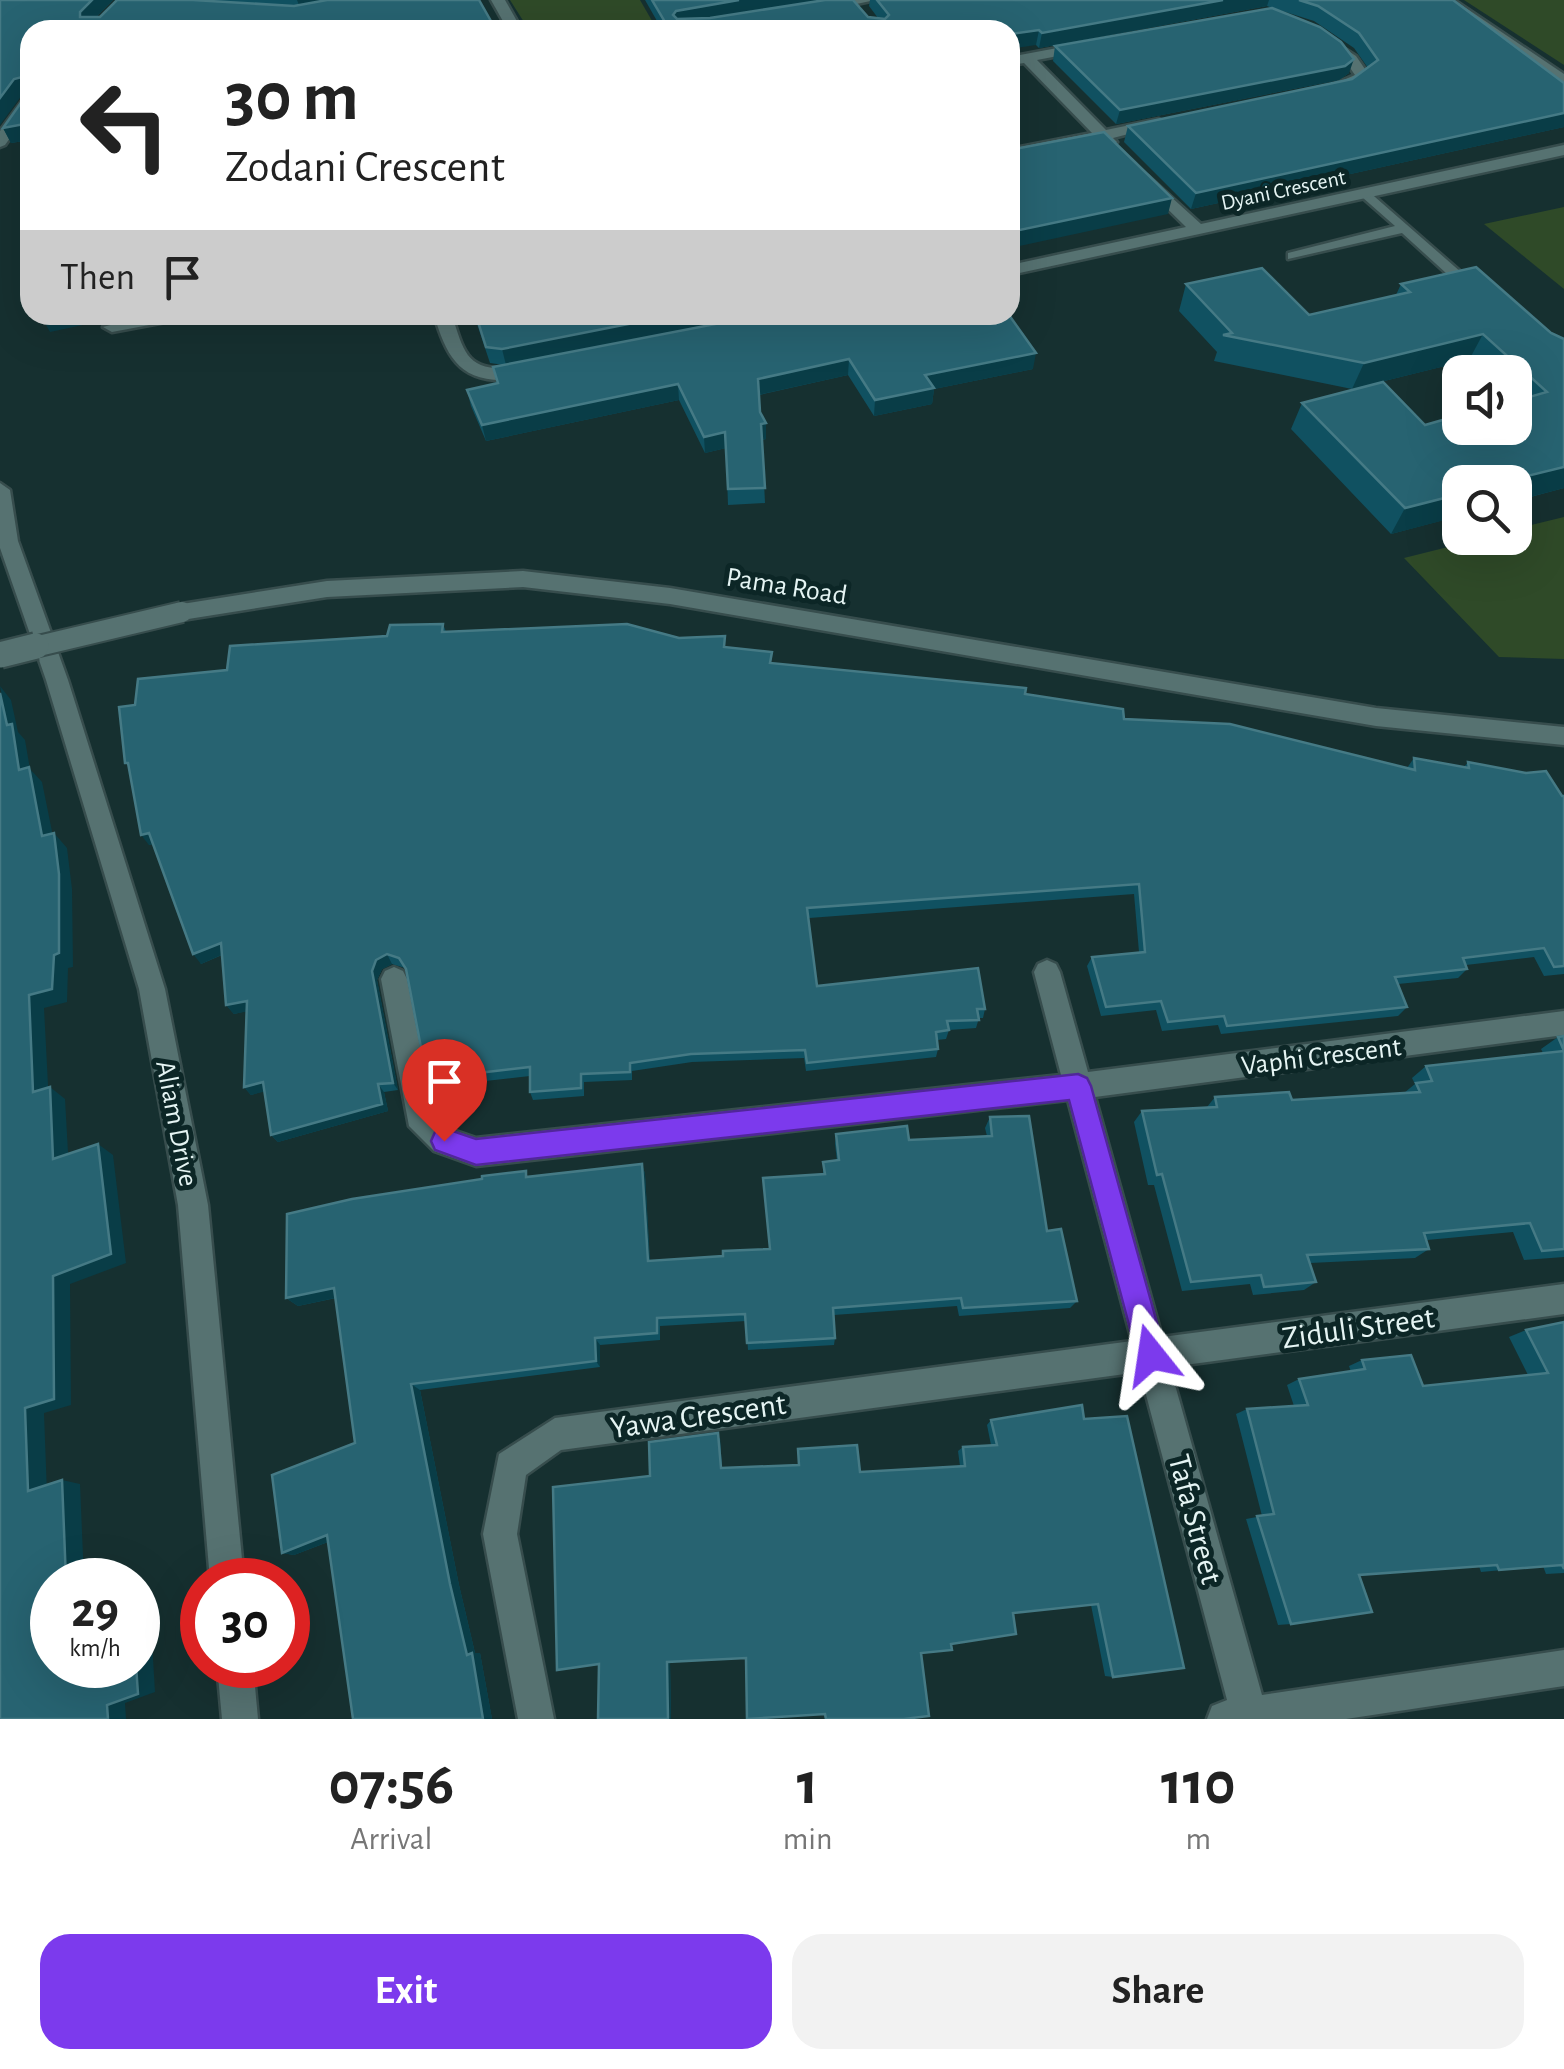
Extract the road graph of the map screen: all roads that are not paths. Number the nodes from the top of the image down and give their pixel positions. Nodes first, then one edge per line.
1 (1445, 0) edge
2 (861, 1) edge
3 (817, 8) edge
4 (866, 16) edge
5 (1312, 31) edge
6 (1102, 43) edge
7 (1020, 59) edge
8 (1020, 61) edge
9 (1564, 80) edge
10 (1327, 91) edge
11 (20, 114) edge
12 (1178, 121) edge
13 (1103, 136) junction
14 (0, 142) edge
15 (1116, 149) edge
16 (1564, 150) edge
17 (1020, 152) edge
18 (1130, 162) edge
19 (1367, 194) junction
20 (1404, 228) junction
21 (1198, 230) junction
22 (1293, 256) dead end
23 (1020, 268) edge
24 (1488, 304) edge
25 (118, 325) edge
26 (445, 325) edge
27 (112, 326) dead end
28 (546, 369) edge
29 (0, 490) edge
30 (0, 655) edge
31 (1564, 736) edge
32 (1047, 972) dead end
33 (394, 979) dead end
34 (1564, 1024) edge
35 (1078, 1086) junction
36 (1564, 1299) edge
37 (1151, 1355) junction
38 (225, 1558) edge
39 (1564, 1668) edge
40 (237, 1688) edge
41 (1241, 1718) edge
42 (240, 1719) edge
43 (536, 1719) edge

1 - 9 street
2 - 3 street
2 - 4 street
5 - 10 street
6 - 7 street
8 - 13 street
11 - 14 street
12 - 13 street
13 - 15 street
13 - 17 street
16 - 19 street, Dyani Crescent
18 - 21 street
19 - 20 lane
19 - 21 street, Dyani Crescent
20 - 22 lane
20 - 24 lane
21 - 23 street, Dyani Crescent
25 - 27 street
26 - 28 street
29 - 38 street, Aliam Drive
30 - 31 street, Pama Road, bridge
32 - 35 street, Tafa Street
33 - 35 street, Vaphi Crescent
34 - 35 street, Vaphi Crescent
35 - 37 street, Tafa Street
36 - 37 street, Ziduli Street
37 - 41 street, Tafa Street
37 - 43 street, Yawa Crescent
39 - 41 street
40 - 42 street

